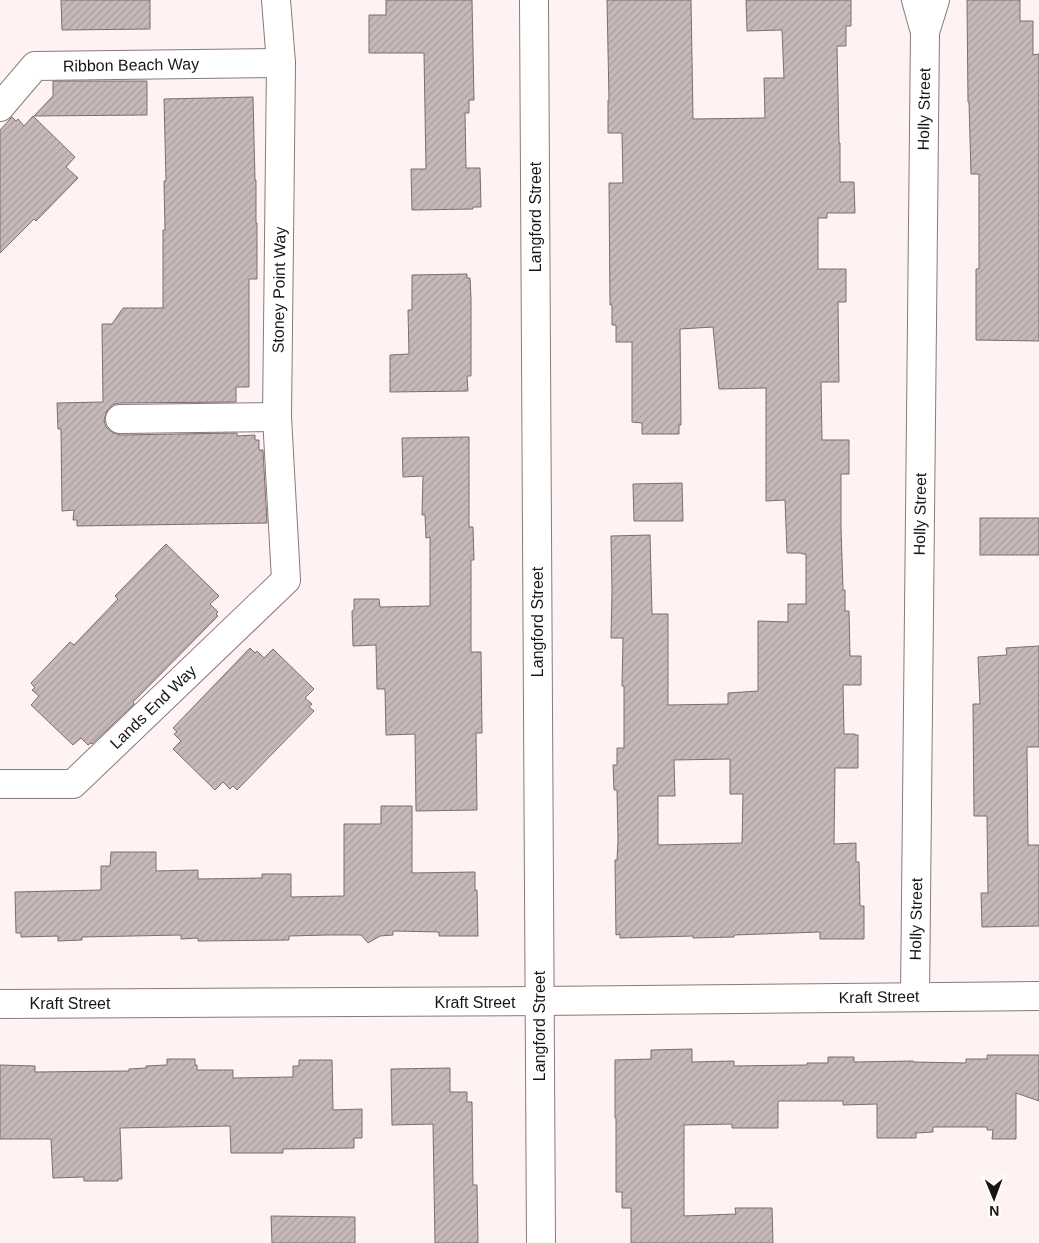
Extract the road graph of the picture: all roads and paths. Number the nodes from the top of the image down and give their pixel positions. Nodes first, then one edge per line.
1 (276, 0) edge
2 (534, 0) edge
3 (916, 0) edge
4 (935, 0) edge
5 (925, 32) junction
6 (281, 63) junction
7 (0, 107) edge
8 (277, 417) junction
9 (120, 419) dead end
10 (286, 580) joint
11 (0, 784) edge
12 (1039, 996) edge
13 (915, 997) junction
14 (539, 1001) junction
15 (0, 1004) edge
16 (541, 1243) edge

1 - 6 street, Stoney Point Way
2 - 14 street, Langford Street
3 - 5 street, Holly Street
4 - 5 street, Holly Street
5 - 13 street, Holly Street
6 - 7 street, Ribbon Beach Way
6 - 8 street, Stoney Point Way
8 - 9 street
8 - 10 street, Stoney Point Way
10 - 11 street, Lands End Way
12 - 13 street, Kraft Street
13 - 14 street, Kraft Street
14 - 15 street, Kraft Street
14 - 16 street, Langford Street

